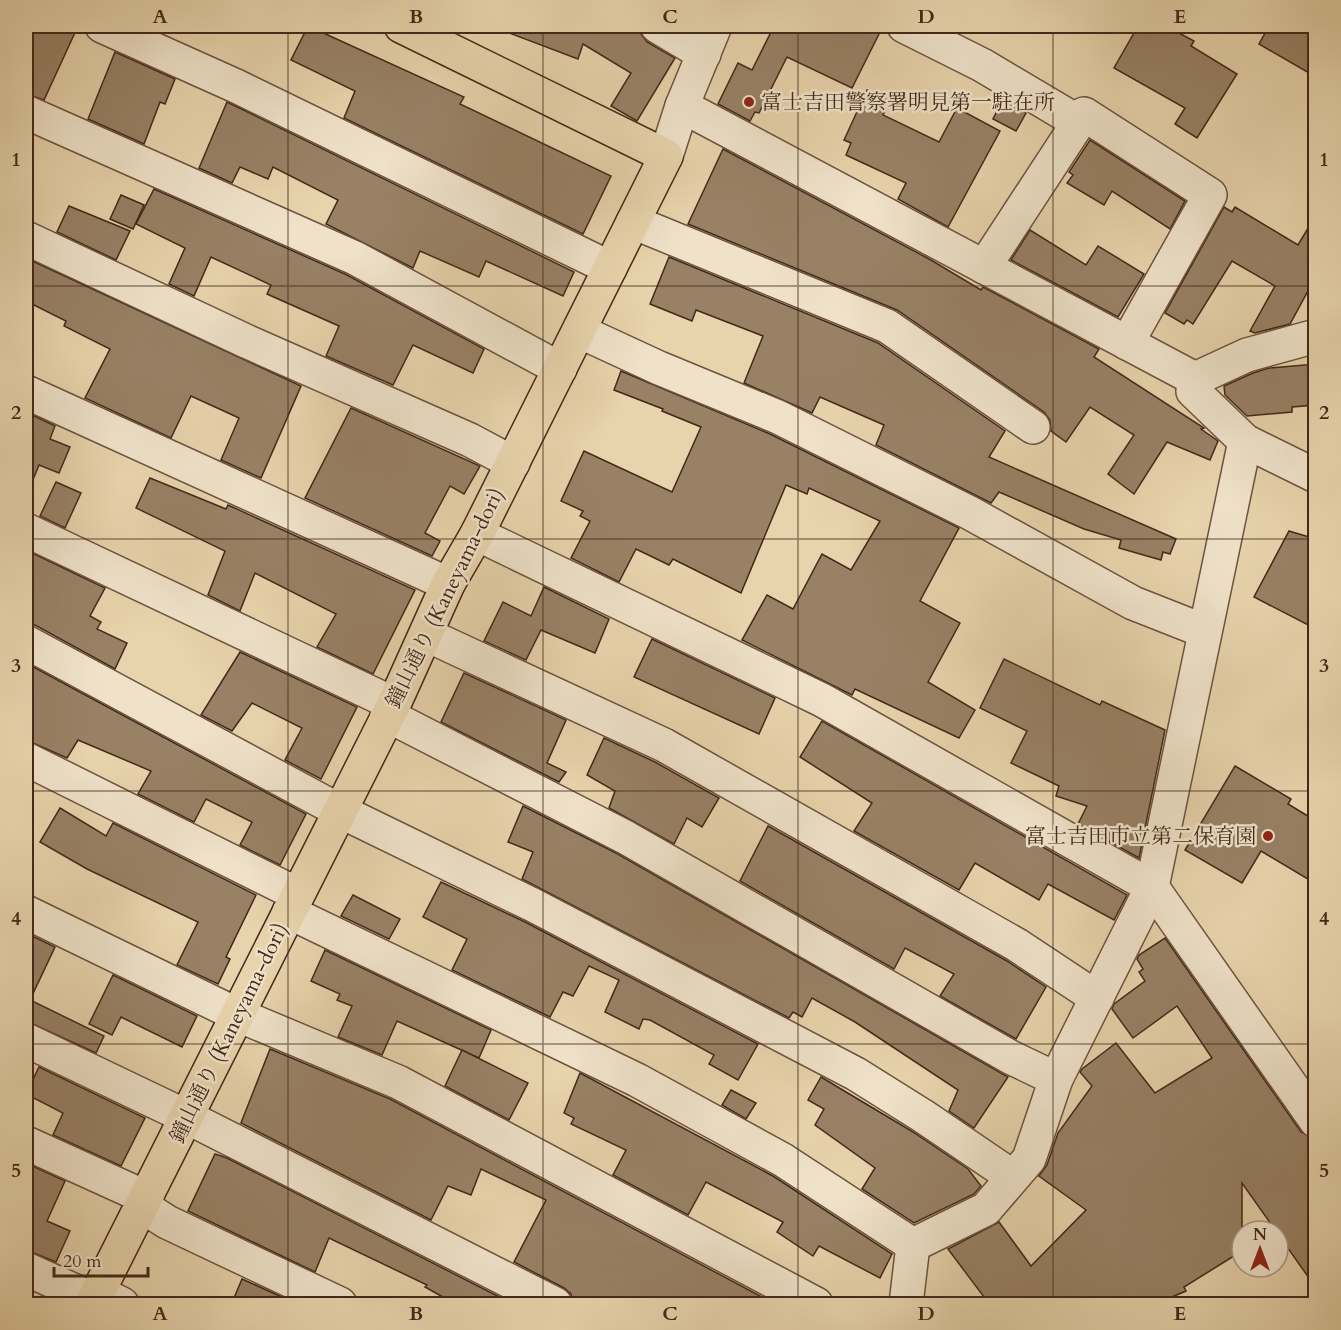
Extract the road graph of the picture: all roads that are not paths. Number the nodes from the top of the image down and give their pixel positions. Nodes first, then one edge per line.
1 (102, 26) edge
2 (401, 26) edge
3 (657, 26) edge
4 (904, 26) edge
5 (710, 40) edge
6 (682, 106) junction
7 (26, 112) edge
8 (1076, 124) junction
9 (666, 156) junction
10 (633, 222) junction
11 (26, 238) edge
12 (984, 267) junction
13 (610, 268) junction
14 (579, 331) junction
15 (1316, 336) edge
16 (1127, 343) junction
17 (560, 369) junction
18 (1195, 379) junction
19 (26, 392) edge
20 (1033, 427) dead end
21 (1245, 441) junction
22 (513, 463) junction
23 (1316, 476) edge
24 (26, 530) edge
25 (477, 534) junction
26 (448, 584) junction
27 (1204, 631) junction
28 (427, 635) junction
29 (26, 642) edge
30 (391, 710) junction
31 (26, 759) edge
32 (340, 811) junction
33 (1152, 887) junction
34 (293, 903) junction
35 (26, 912) edge
36 (1097, 999) junction
37 (238, 1015) junction
38 (26, 1040) edge
39 (1056, 1079) junction
40 (187, 1117) junction
41 (1316, 1121) edge
42 (26, 1143) edge
43 (1013, 1177) junction
44 (145, 1202) junction
45 (913, 1245) junction
46 (26, 1269) edge
47 (102, 1300) edge
48 (340, 1305) edge
49 (555, 1305) edge
50 (816, 1305) edge
51 (906, 1305) edge

1 - 13 street
2 - 9 main road
3 - 5 street
4 - 8 street
5 - 6 street
6 - 9 street
6 - 12 street
7 - 17 street
8 - 12 street
8 - 16 street
9 - 10 main road, 鐘山通り (Kaneyama-dori)
10 - 13 main road, 鐘山通り (Kaneyama-dori)
10 - 20 street
11 - 22 street
12 - 16 street
13 - 14 main road, 鐘山通り (Kaneyama-dori)
14 - 17 main road, 鐘山通り (Kaneyama-dori)
14 - 27 street
15 - 18 street
16 - 18 street
17 - 22 main road, 鐘山通り (Kaneyama-dori)
18 - 21 street
19 - 26 street
21 - 23 street
21 - 27 street
22 - 25 main road, 鐘山通り (Kaneyama-dori)
24 - 30 street
25 - 26 main road, 鐘山通り (Kaneyama-dori)
25 - 33 street
26 - 28 main road, 鐘山通り (Kaneyama-dori)
27 - 33 street
28 - 30 main road, 鐘山通り (Kaneyama-dori)
28 - 36 street
29 - 32 street
30 - 32 main road, 鐘山通り (Kaneyama-dori)
30 - 39 street
31 - 34 street
32 - 34 main road, 鐘山通り (Kaneyama-dori)
32 - 43 street
33 - 36 street
33 - 41 street
34 - 37 main road, 鐘山通り (Kaneyama-dori)
34 - 45 street
35 - 37 street
36 - 39 street
37 - 40 main road, 鐘山通り (Kaneyama-dori)
37 - 50 street
38 - 40 street
39 - 43 street
40 - 44 main road, 鐘山通り (Kaneyama-dori)
40 - 49 street
42 - 44 street
43 - 45 street
44 - 47 main road, 鐘山通り (Kaneyama-dori)
44 - 48 street
45 - 51 street
46 - 47 street

